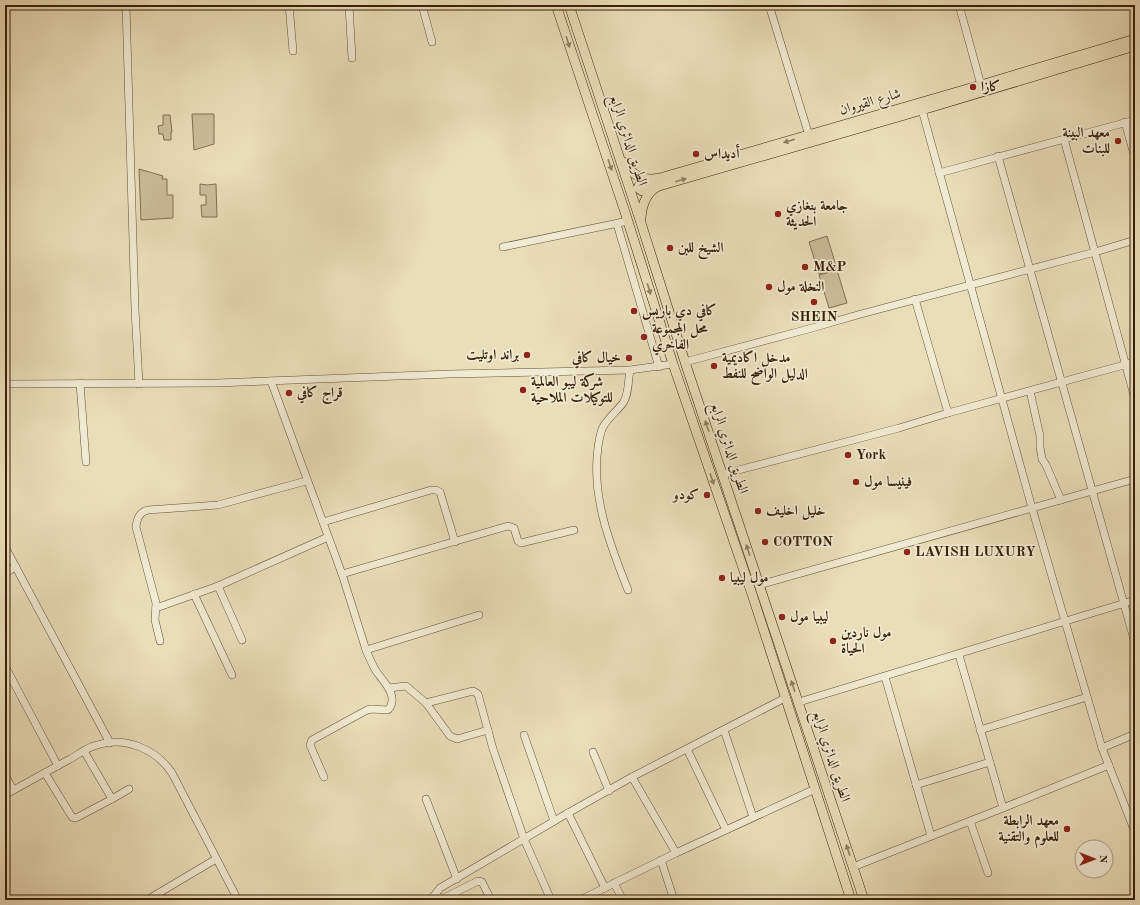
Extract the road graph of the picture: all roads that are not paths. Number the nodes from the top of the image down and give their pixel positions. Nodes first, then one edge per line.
1 (126, 5) edge
2 (289, 5) edge
3 (349, 5) edge
4 (422, 5) edge
5 (556, 5) edge
6 (569, 5) edge
7 (769, 5) edge
8 (959, 5) edge
9 (1135, 39) edge
10 (432, 42) dead end
11 (1135, 46) edge
12 (293, 51) dead end
13 (352, 58) dead end
14 (981, 85) junction
15 (922, 110) junction
16 (1135, 120) edge
17 (1125, 122) junction
18 (809, 138) junction
19 (1064, 139) junction
20 (998, 156) junction
21 (619, 158) junction
22 (1135, 158) edge
23 (940, 173) junction
24 (656, 183) junction
25 (628, 221) junction
26 (641, 223) junction
27 (617, 224) junction
28 (1135, 240) edge
29 (503, 247) dead end
30 (1095, 252) junction
31 (1030, 268) junction
32 (970, 284) junction
33 (915, 300) junction
34 (685, 362) junction
35 (1135, 362) edge
36 (673, 364) junction
37 (1125, 364) junction
38 (659, 367) junction
39 (630, 370) junction
40 (270, 381) junction
41 (1062, 382) junction
42 (80, 383) junction
43 (5, 384) edge
44 (139, 384) junction
45 (1030, 391) junction
46 (1002, 398) junction
47 (1135, 399) edge
48 (948, 413) junction
49 (86, 462) dead end
50 (723, 474) junction
51 (1135, 479) edge
52 (306, 481) junction
53 (1092, 491) junction
54 (1061, 500) junction
55 (1032, 508) junction
56 (323, 522) junction
57 (574, 530) dead end
58 (328, 537) junction
59 (455, 542) junction
60 (5, 547) edge
61 (16, 567) junction
62 (5, 573) edge
63 (342, 574) junction
64 (759, 585) junction
65 (218, 586) junction
66 (628, 590) dead end
67 (194, 594) junction
68 (1135, 600) edge
69 (1124, 604) junction
70 (156, 608) junction
71 (479, 615) dead end
72 (1065, 622) junction
73 (242, 640) dead end
74 (160, 641) dead end
75 (1135, 643) edge
76 (366, 650) junction
77 (959, 654) junction
78 (5, 666) edge
79 (232, 675) dead end
80 (885, 677) junction
81 (389, 688) junction
82 (1087, 697) junction
83 (786, 698) junction
84 (799, 702) junction
85 (426, 703) junction
86 (488, 730) junction
87 (724, 730) junction
88 (980, 730) junction
89 (1135, 734) edge
90 (524, 735) dead end
91 (811, 739) junction
92 (110, 743) junction
93 (800, 743) junction
94 (1102, 748) junction
95 (687, 749) junction
96 (84, 751) junction
97 (593, 752) dead end
98 (990, 762) junction
99 (1109, 765) junction
100 (58, 766) junction
101 (45, 773) junction
102 (5, 775) edge
103 (324, 777) dead end
104 (632, 777) junction
105 (916, 785) junction
106 (129, 789) dead end
107 (815, 789) junction
108 (13, 790) junction
109 (608, 791) junction
110 (5, 795) edge
111 (112, 799) junction
112 (426, 800) dead end
113 (1003, 808) junction
114 (568, 813) junction
115 (753, 817) junction
116 (554, 821) junction
117 (970, 821) junction
118 (1134, 826) edge
119 (726, 830) junction
120 (931, 836) junction
121 (524, 839) junction
122 (676, 853) junction
123 (216, 859) junction
124 (661, 860) junction
125 (853, 867) junction
126 (988, 873) dead end
127 (456, 879) junction
128 (614, 883) junction
129 (605, 888) junction
130 (1135, 897) edge
131 (430, 899) edge
132 (443, 899) edge
133 (147, 900) edge
134 (238, 900) edge
135 (491, 900) edge
136 (551, 900) edge
137 (580, 900) edge
138 (623, 900) edge
139 (674, 900) edge
140 (851, 900) edge
141 (864, 900) edge
142 (1128, 900) edge

1 - 44 street
2 - 12 street
3 - 13 street
4 - 10 street
5 -> 25 main road, الطريق الدائري الرابع
6 - 21 main road, الطريق الدائري الرابع
7 - 18 street
8 - 14 street
9 - 14 main road, شارع القيروان
11 - 15 main road, شارع القيروان
14 - 18 main road, شارع القيروان
15 - 18 main road, شارع القيروان
15 - 23 street
16 - 17 street
17 - 19 street
17 - 22 street
18 - 24 main road, شارع القيروان
19 - 20 street
19 - 30 street
20 - 23 street
20 - 31 street
21 - 24 main road, شارع القيروان
21 - 26 main road, الطريق الدائري الرابع
23 - 32 street
24 - 26 main road
25 - 27 street
25 -> 36 main road, الطريق الدائري الرابع
26 - 34 main road, الطريق الدائري الرابع
27 - 29 street
27 - 38 street
28 - 30 street
30 - 31 street
30 - 37 street
31 - 32 street
31 - 41 street
32 - 33 street
32 - 46 street
33 - 34 street
33 - 48 street
50 -> 34 main road, الطريق الدائري الرابع
35 - 37 street
36 - 38 street
36 -> 83 main road, الطريق الدائري الرابع
37 - 41 street
37 - 47 street
38 - 39 street
39 - 40 street
39 - 66 street
40 - 44 street
40 - 52 street
41 - 45 street
41 - 53 street
42 - 43 street
42 - 44 street
42 - 49 street
45 - 46 street
45 - 54 street
46 - 48 street
46 - 55 street
48 - 50 street
64 -> 50 main road, الطريق الدائري الرابع
51 - 53 street
52 - 56 street
52 - 70 street
53 - 54 street
53 - 69 street
54 - 55 street
55 - 64 street
55 - 72 street
56 - 58 street
56 - 59 street
57 - 59 street
58 - 63 street
58 - 65 street
59 - 63 street
60 - 61 street
61 - 62 street
61 - 92 street
63 - 76 street
84 -> 64 main road, الطريق الدائري الرابع
65 - 67 street
65 - 73 street
67 - 70 street
67 - 79 street
68 - 69 street
69 - 72 street
69 - 75 street
70 - 74 street
71 - 76 street
72 - 77 street
72 - 82 street
76 - 81 street
77 - 80 street
77 - 88 street
78 - 100 street
80 - 84 street
80 - 105 street
81 - 85 street
81 - 103 street
82 - 88 street
82 - 94 street
83 - 87 street
83 - 93 main road, الطريق الدائري الرابع
84 - 91 main road, الطريق الدائري الرابع
85 - 86 street
85 - 86 street
86 - 121 street
87 - 95 street
87 - 115 street
88 - 98 street
89 - 94 street
90 - 116 street
91 - 93 main road
125 -> 91 main road, الطريق الدائري الرابع
92 - 96 street
92 - 123 street
93 - 107 main road, الطريق الدائري الرابع
94 - 99 street
95 - 104 street
95 - 119 street
96 - 100 street
96 - 111 street
97 - 109 street
98 - 105 street
98 - 113 street
99 - 113 street
99 - 118 street
100 - 101 street
101 - 108 street
101 - 111 street
102 - 108 street
104 - 109 street
104 - 122 street
105 - 120 street
106 - 111 street
107 - 115 street
107 - 140 main road, الطريق الدائري الرابع
108 - 110 street
109 - 114 street
112 - 127 street
113 - 117 street
114 - 116 street
114 - 129 street
115 - 119 street
116 - 121 street
117 - 120 street
117 - 126 street
119 - 122 street
120 - 125 street
121 - 127 street
121 - 136 street
122 - 124 street
123 - 133 street
123 - 134 street
124 - 128 street
124 - 139 street
125 - 141 main road, الطريق الدائري الرابع
127 - 131 street
128 - 129 street
128 - 138 street
129 - 137 street
130 - 142 street
131 - 132 street
132 - 135 street

